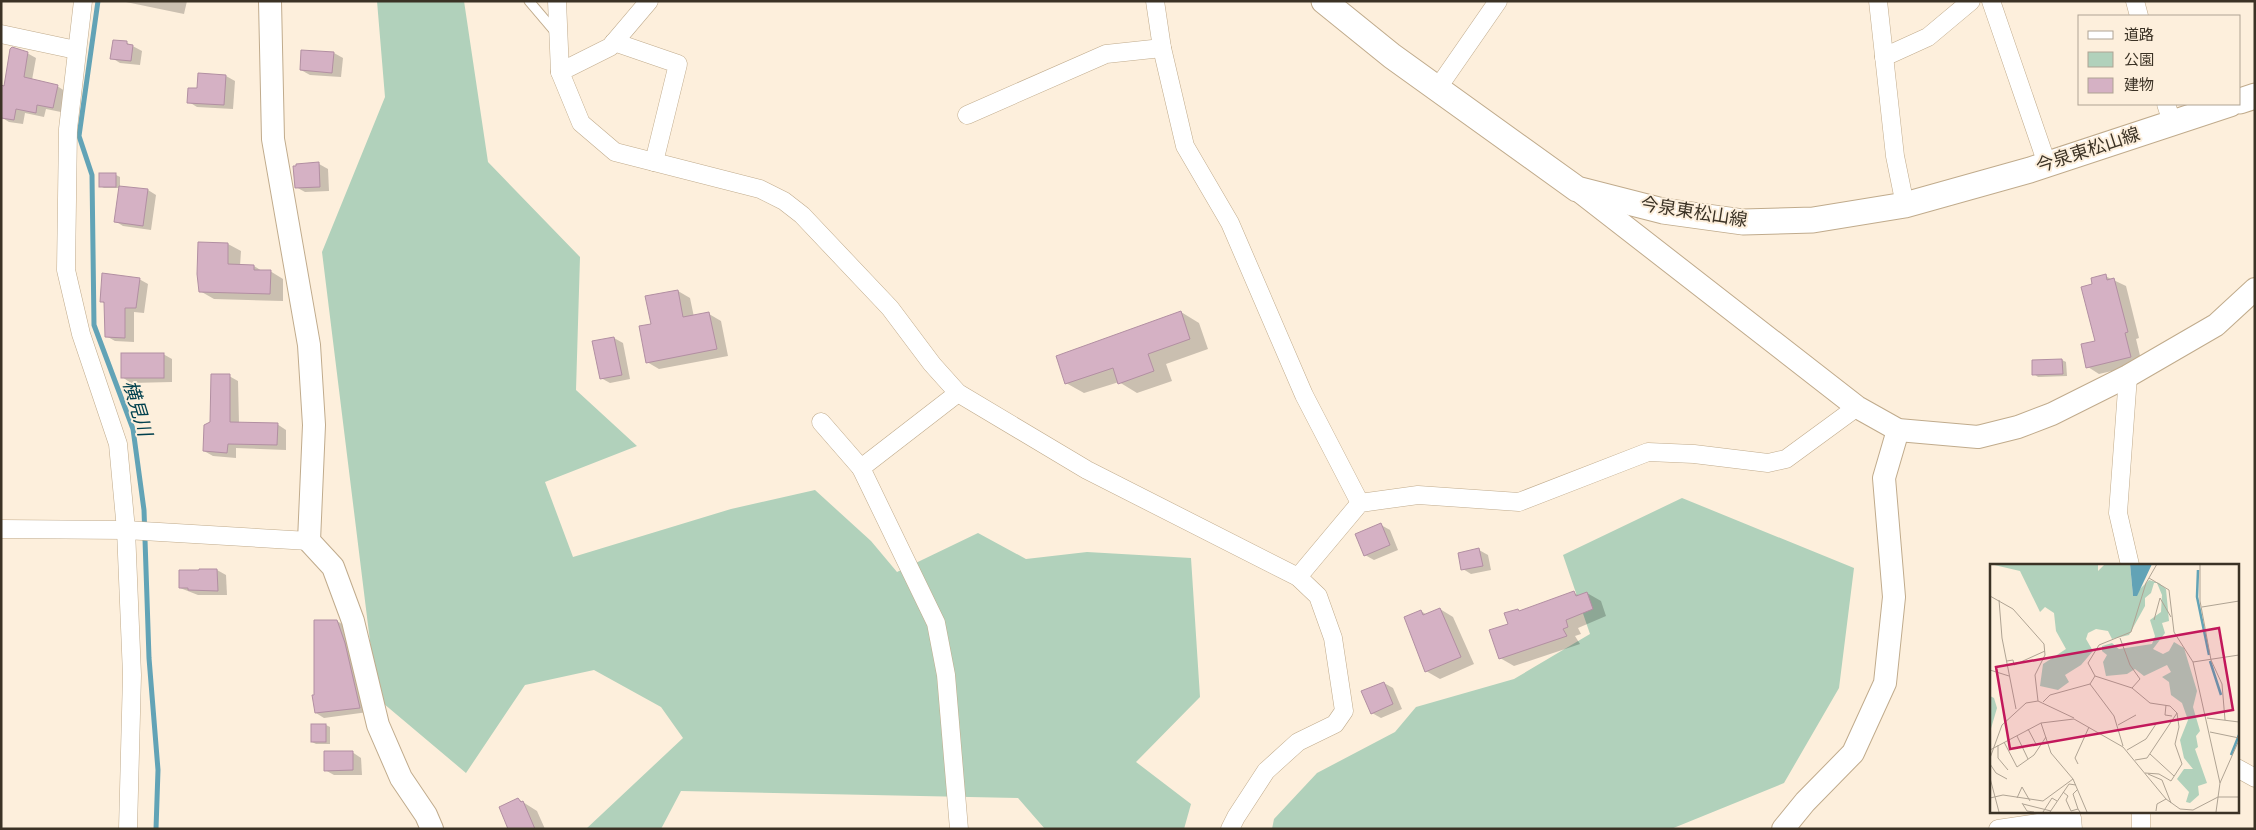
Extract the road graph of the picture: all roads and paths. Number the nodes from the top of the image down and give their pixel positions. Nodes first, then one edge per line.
1 (83, 1) edge
2 (270, 1) edge
3 (528, 1) edge
4 (557, 1) edge
5 (649, 1) edge
6 (1154, 1) edge
7 (1324, 1) edge
8 (1498, 1) edge
9 (1878, 1) edge
10 (1971, 1) edge
11 (1991, 1) edge
12 (2135, 1) edge
13 (2139, 15) edge
14 (1, 34) edge
15 (558, 36) junction
16 (614, 42) junction
17 (1162, 48) junction
18 (76, 50) junction
19 (1884, 57) junction
20 (560, 72) junction
21 (1437, 89) junction
22 (2255, 96) edge
23 (2241, 101) edge
24 (2223, 105) edge
25 (2169, 113) edge
26 (967, 115) dead end
27 (654, 162) junction
28 (2047, 164) junction
29 (1577, 189) junction
30 (1905, 205) junction
31 (2255, 288) edge
32 (2128, 376) junction
33 (958, 393) junction
34 (1857, 407) junction
35 (821, 422) dead end
36 (1898, 430) junction
37 (861, 468) junction
38 (1360, 503) junction
39 (1, 529) edge
40 (126, 530) junction
41 (309, 541) junction
42 (2130, 564) edge
43 (1298, 577) junction
44 (2238, 769) edge
45 (2255, 778) edge
46 (2141, 812) edge
47 (128, 829) edge
48 (432, 829) edge
49 (959, 829) edge
50 (1230, 829) edge
51 (1783, 829) edge
52 (1998, 829) edge
53 (2073, 829) edge
54 (2141, 829) edge

1 - 18 street
2 - 41 street
3 - 15 lane
4 - 15 street
5 - 16 street
6 - 17 street
7 - 21 main road, 今泉東松山線
8 - 21 street
9 - 19 street
10 - 19 street
11 - 28 street
12 - 13 street
14 - 18 street
15 - 20 street
16 - 20 street
16 - 27 street
17 - 26 street
17 - 38 street
18 - 40 street
19 - 30 street
20 - 27 street
21 - 29 main road, 今泉東松山線
22 - 23 main road
24 - 25 main road, 今泉東松山線
25 - 28 main road, 今泉東松山線
27 - 33 street
28 - 30 main road, 今泉東松山線
29 - 30 main road, 今泉東松山線
29 - 34 street
31 - 32 street
32 - 36 street
32 - 42 street
33 - 37 street
33 - 43 street
34 - 36 street
34 - 38 street
35 - 37 street
36 - 51 street
37 - 49 street
38 - 43 street
39 - 40 street
40 - 41 street
40 - 47 street
41 - 48 street
43 - 50 street
44 - 45 street
46 - 54 street
52 - 53 street

